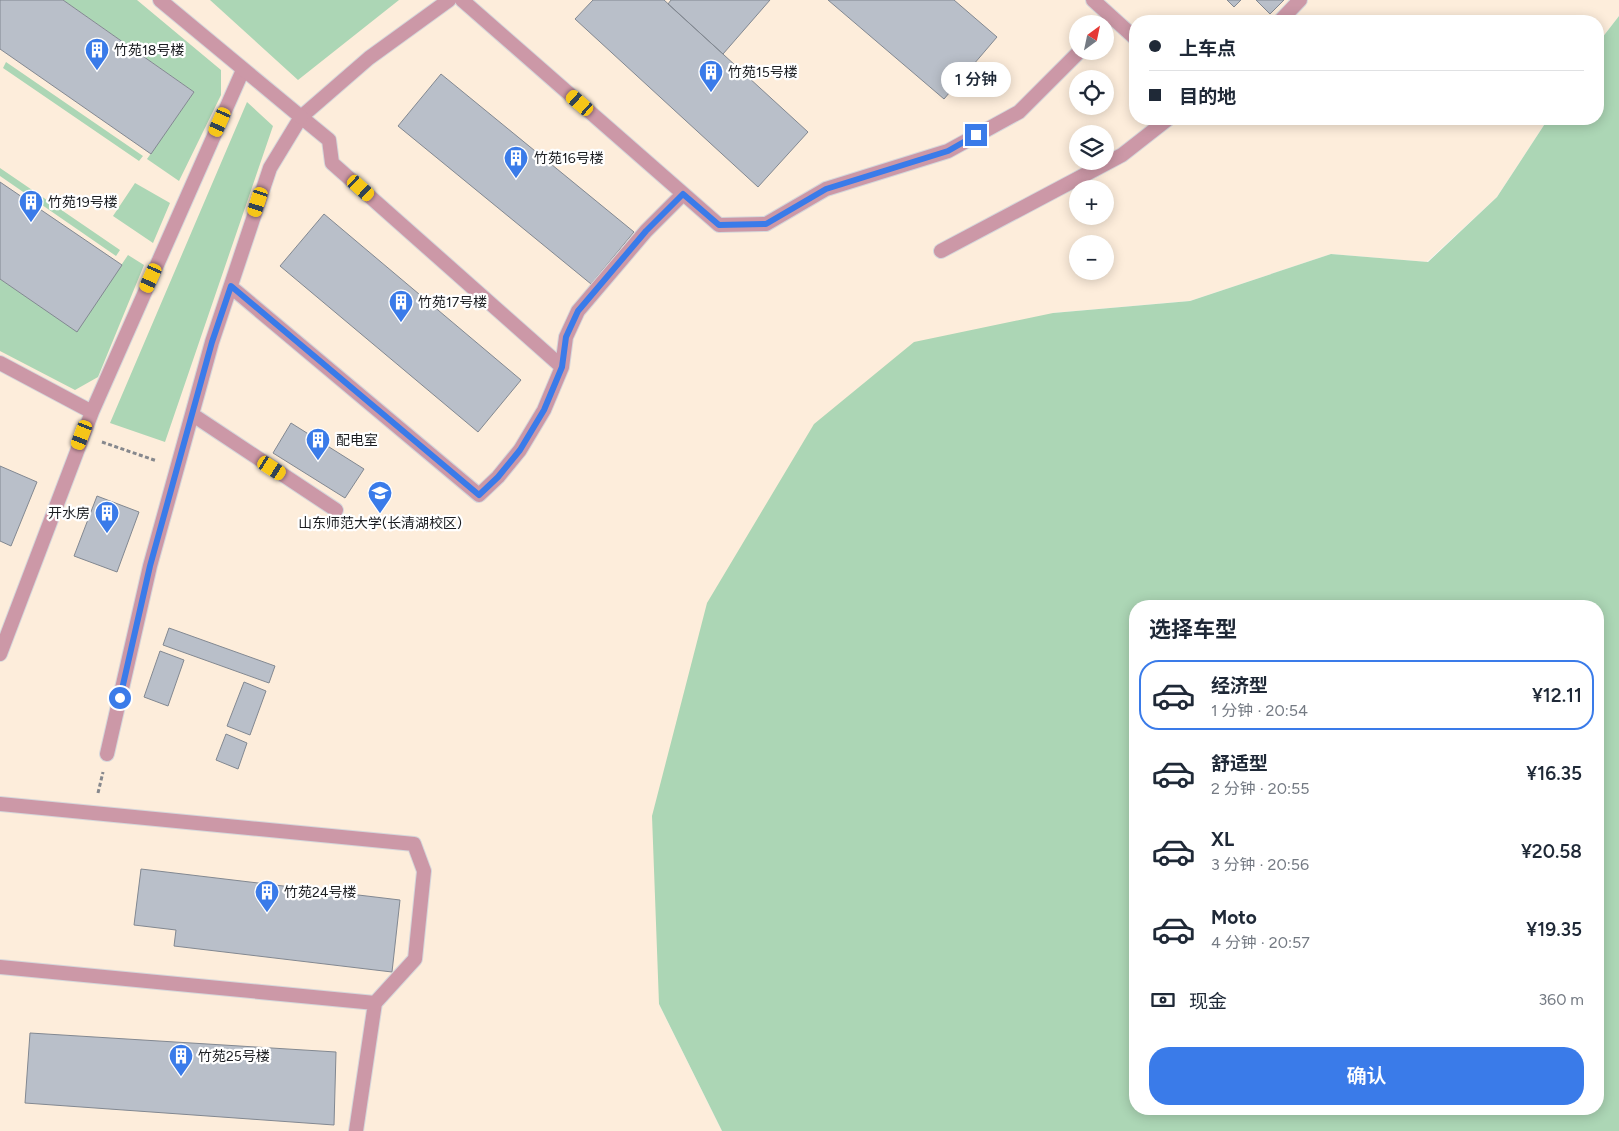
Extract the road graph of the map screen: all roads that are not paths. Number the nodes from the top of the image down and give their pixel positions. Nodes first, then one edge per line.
1 (160, 0) edge
2 (449, 0) edge
3 (462, 0) edge
4 (1093, 0) edge
5 (1300, 0) edge
6 (1104, 15) edge
7 (1286, 15) edge
8 (1114, 25) edge
9 (1129, 34) edge
10 (1071, 60) edge
11 (243, 70) junction
12 (301, 117) junction
13 (1160, 125) edge
14 (683, 194) junction
15 (941, 251) dead end
16 (231, 286) junction
17 (0, 363) edge
18 (562, 367) junction
19 (92, 412) junction
20 (193, 415) junction
21 (336, 510) dead end
22 (0, 654) edge
23 (107, 754) road end
24 (0, 804) edge
25 (0, 967) edge
26 (375, 1003) junction
27 (356, 1131) edge

1 - 11 street
2 - 12 street
3 - 14 street
4 - 6 street
5 - 7 street
8 - 9 street
10 - 14 street
11 - 12 street
11 - 19 street
12 - 16 street
12 - 18 street
13 - 15 street
14 - 18 street
16 - 18 street
16 - 20 street
17 - 19 street
19 - 22 street
20 - 21 street
20 - 23 street
24 - 26 street
25 - 26 street
26 - 27 street

